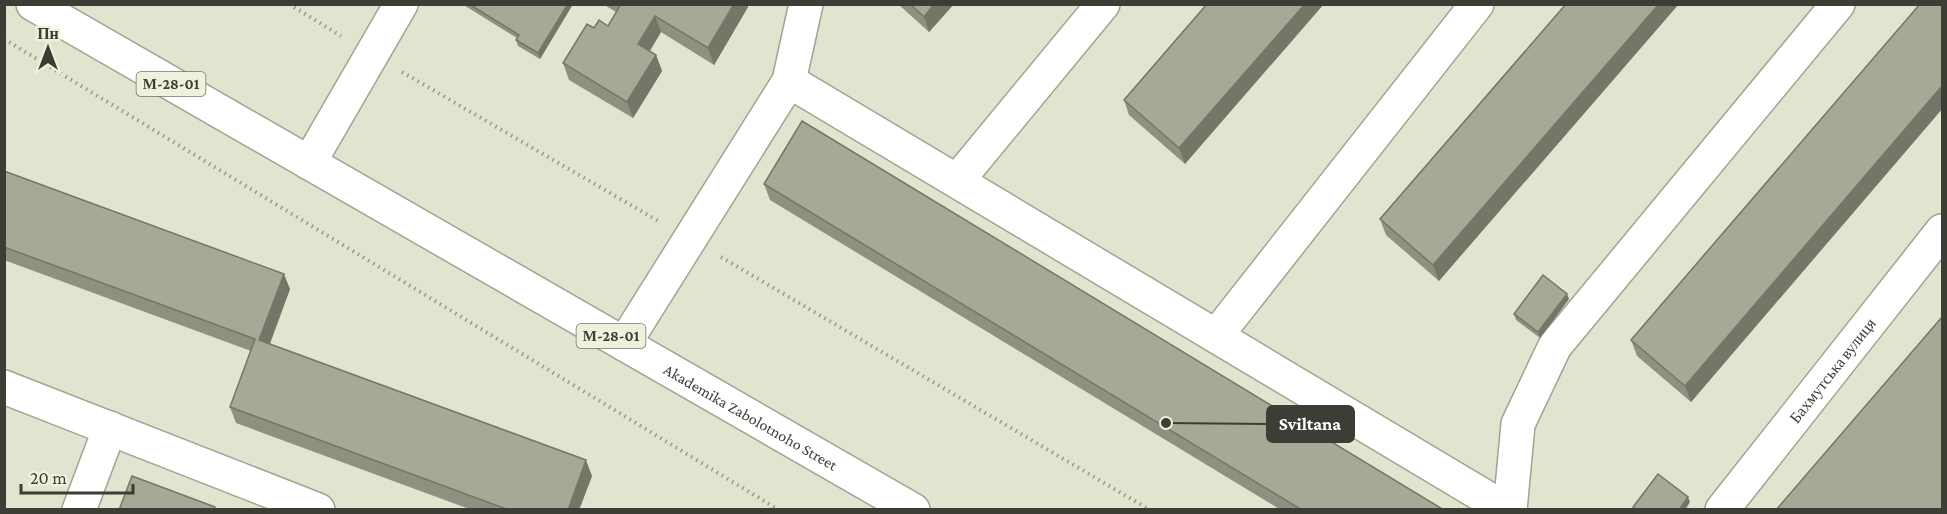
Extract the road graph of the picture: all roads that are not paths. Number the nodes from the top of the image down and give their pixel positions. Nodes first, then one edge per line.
1 (33, 4) edge
2 (401, 4) edge
3 (806, 4) edge
4 (1103, 4) edge
5 (1477, 4) edge
6 (1838, 4) edge
7 (789, 81) junction
8 (309, 163) junction
9 (957, 181) junction
10 (1942, 231) edge
11 (1216, 336) junction
12 (624, 344) junction
13 (4, 387) edge
14 (110, 428) junction
15 (79, 510) edge
16 (318, 510) edge
17 (913, 510) edge
18 (1508, 510) edge
19 (1722, 510) edge

1 - 8 main road, М-28-01
2 - 8 main road
3 - 7 main road
4 - 9 main road
5 - 11 main road
6 - 18 main road
7 - 9 main road
7 - 12 main road
8 - 12 main road, Akademika Zabolotnoho Street / М-28-01
9 - 11 main road
10 - 19 main road, Бахмутська вулиця
11 - 18 main road
12 - 17 main road, Akademika Zabolotnoho Street / М-28-01
13 - 14 main road
14 - 15 main road
14 - 16 main road

